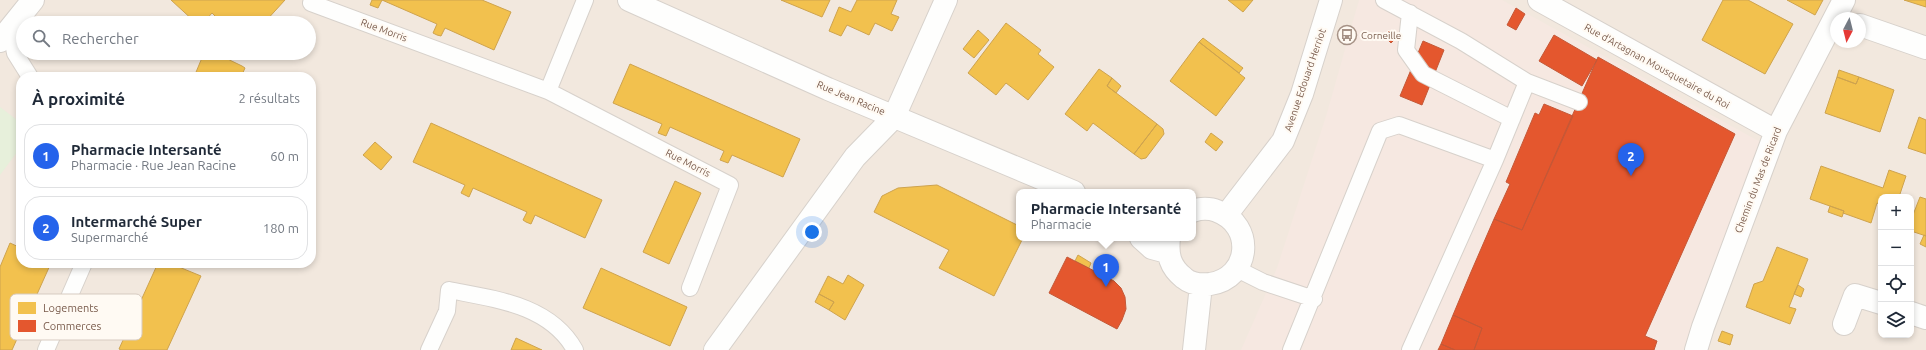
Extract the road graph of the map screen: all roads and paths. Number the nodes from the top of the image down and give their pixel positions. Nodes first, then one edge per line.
1 (33, 0) edge
2 (585, 0) edge
3 (946, 0) edge
4 (1331, 0) edge
5 (1384, 0) edge
6 (634, 1) edge
7 (1543, 1) edge
8 (311, 3) dead end
9 (1410, 13) junction
10 (20, 16) edge
11 (16, 21) edge
12 (1866, 27) edge
13 (1830, 29) edge
14 (5, 35) edge
15 (1926, 48) edge
16 (16, 55) edge
17 (19, 60) edge
18 (27, 72) edge
19 (1527, 82) junction
20 (548, 91) junction
21 (1579, 102) dead end
22 (894, 117) junction
23 (1512, 119) junction
24 (1776, 131) junction
25 (1495, 160) junction
26 (1067, 189) edge
27 (1196, 211) edge
28 (1227, 214) junction
29 (1144, 241) edge
30 (1168, 245) edge
31 (82, 268) edge
32 (1237, 269) junction
33 (1201, 285) junction
34 (690, 288) dead end
35 (70, 294) edge
36 (1314, 299) junction
37 (1878, 302) edge
38 (1914, 314) edge
39 (1926, 318) edge
40 (1844, 324) dead end
41 (50, 340) edge
42 (46, 350) edge
43 (429, 350) edge
44 (575, 350) edge
45 (715, 350) edge
46 (1194, 350) edge
47 (1291, 350) edge
48 (1410, 350) edge
49 (1696, 350) edge

1 - 10 street
2 - 20 lane
3 - 22 street
4 - 28 street, Avenue Edouard Herriot
5 - 9 lane
6 - 22 street, Rue Jean Racine
7 - 24 street, Rue d'Artagnan Mousquetaire du Roi
8 - 20 lane, Rue Morris
9 - 19 lane
9 - 23 lane
11 - 14 street
12 - 15 street
13 - 24 street, Chemin du Mas de Ricard
14 - 16 lane
17 - 18 lane
19 - 21 lane
19 - 23 lane
20 - 34 lane, Rue Morris
22 - 26 street, Rue Jean Racine
22 - 45 street
23 - 25 lane
24 - 49 street, Chemin du Mas de Ricard
25 - 36 lane
25 - 48 lane
27 - 28 street
28 - 32 street
29 - 30 street
30 - 33 street
31 - 35 lane
32 - 33 street
32 - 36 lane
33 - 46 street
36 - 47 lane
37 - 40 street
38 - 39 street
41 - 42 lane
43 - 44 lane

